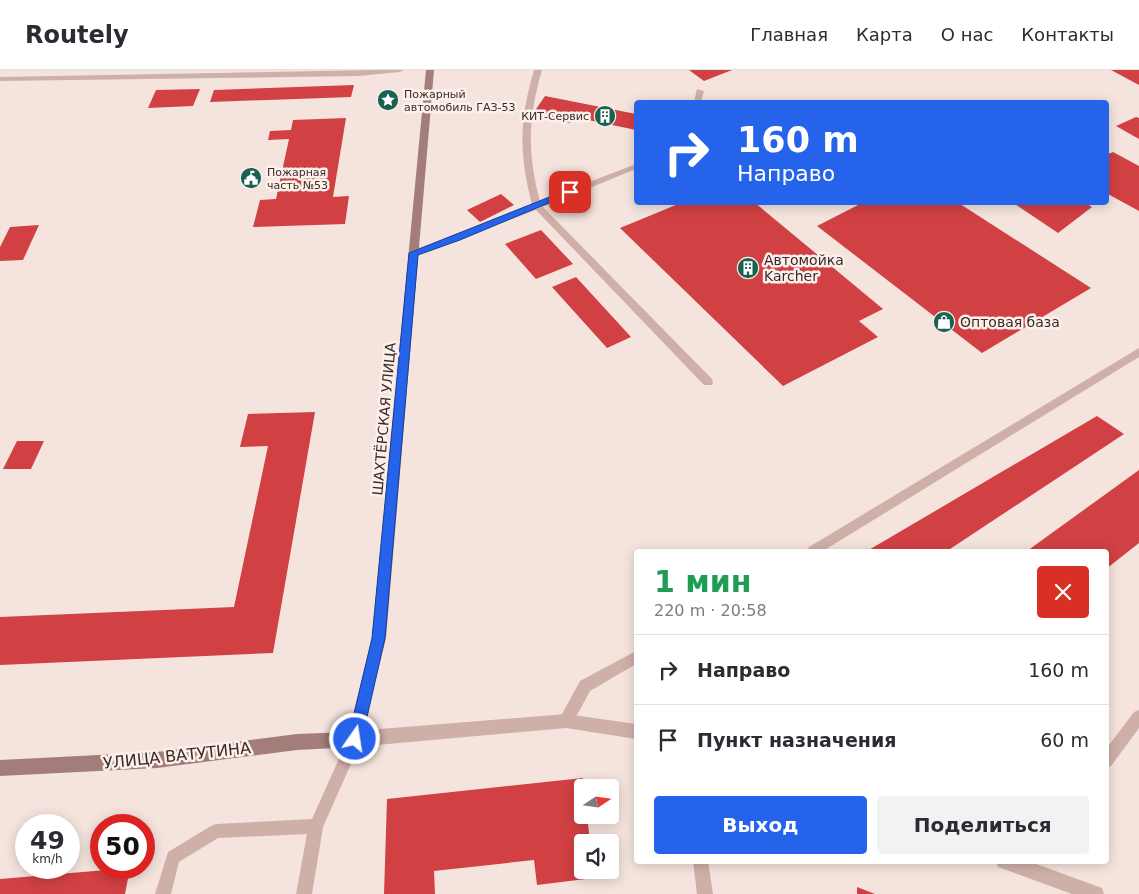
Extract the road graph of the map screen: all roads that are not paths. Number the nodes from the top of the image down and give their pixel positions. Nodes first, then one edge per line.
1 (400, 70) edge
2 (430, 70) edge
3 (538, 70) edge
4 (0, 79) edge
5 (700, 91) dead end
6 (698, 100) edge
7 (634, 167) edge
8 (537, 206) junction
9 (414, 253) junction
10 (1139, 352) edge
11 (708, 382) dead end
12 (816, 549) edge
13 (634, 658) edge
14 (1139, 717) edge
15 (566, 720) junction
16 (634, 732) edge
17 (355, 739) junction
18 (1109, 757) edge
19 (0, 768) edge
20 (316, 826) junction
21 (700, 864) edge
22 (1029, 865) edge
23 (163, 894) edge
24 (304, 894) edge
25 (705, 894) edge
26 (1096, 894) edge

1 - 4 street
2 - 9 main road, ШАХТЁРСКАЯ УЛИЦА
3 - 8 lane
5 - 6 lane
7 - 8 lane
8 - 9 lane
8 - 11 lane
9 - 17 main road, ШАХТЁРСКАЯ УЛИЦА
10 - 12 lane
13 - 15 lane
14 - 18 lane
15 - 16 street
15 - 17 street
17 - 19 main road, УЛИЦА ВАТУТИНА
17 - 20 lane
20 - 23 lane
20 - 24 lane
21 - 25 lane
22 - 26 street

